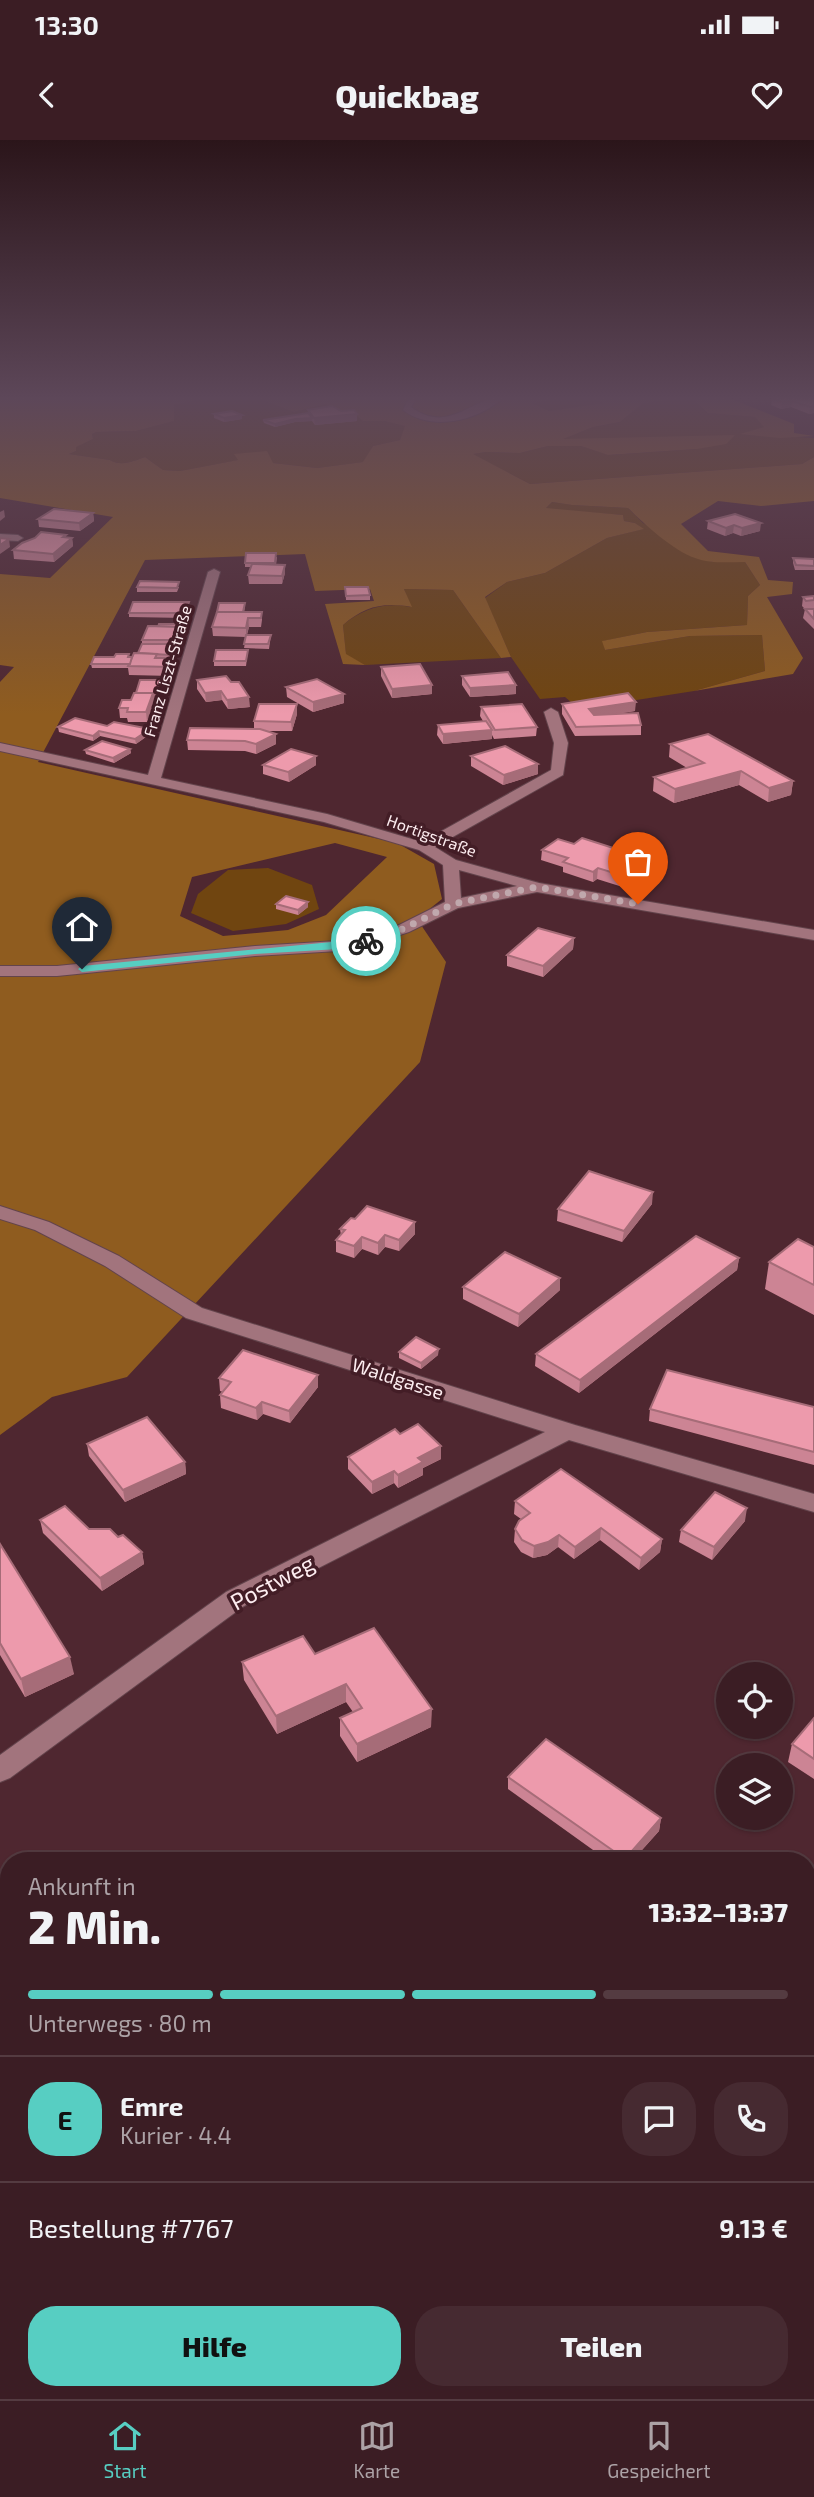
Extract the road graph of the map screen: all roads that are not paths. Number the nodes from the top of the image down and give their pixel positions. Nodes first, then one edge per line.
1 (0, 537) edge
2 (18, 538) dead end
3 (214, 572) dead end
4 (551, 712) dead end
5 (0, 747) edge
6 (153, 781) junction
7 (424, 847) junction
8 (451, 863) junction
9 (537, 887) junction
10 (453, 904) junction
11 (814, 935) edge
12 (0, 971) edge
13 (0, 1212) edge
14 (567, 1431) junction
15 (814, 1503) edge
16 (0, 1770) edge

1 - 2 street
3 - 6 street, Franz Liszt-Straße
4 - 7 street
5 - 6 street, Hortigstraße
6 - 7 street, Hortigstraße
7 - 8 street, Hortigstraße
8 - 9 street, Hortigstraße
8 - 10 street
9 - 10 street
9 - 11 street, Hortigstraße
10 - 12 street
13 - 14 street, Waldgasse
14 - 15 street, Waldgasse
14 - 16 street, Postweg

